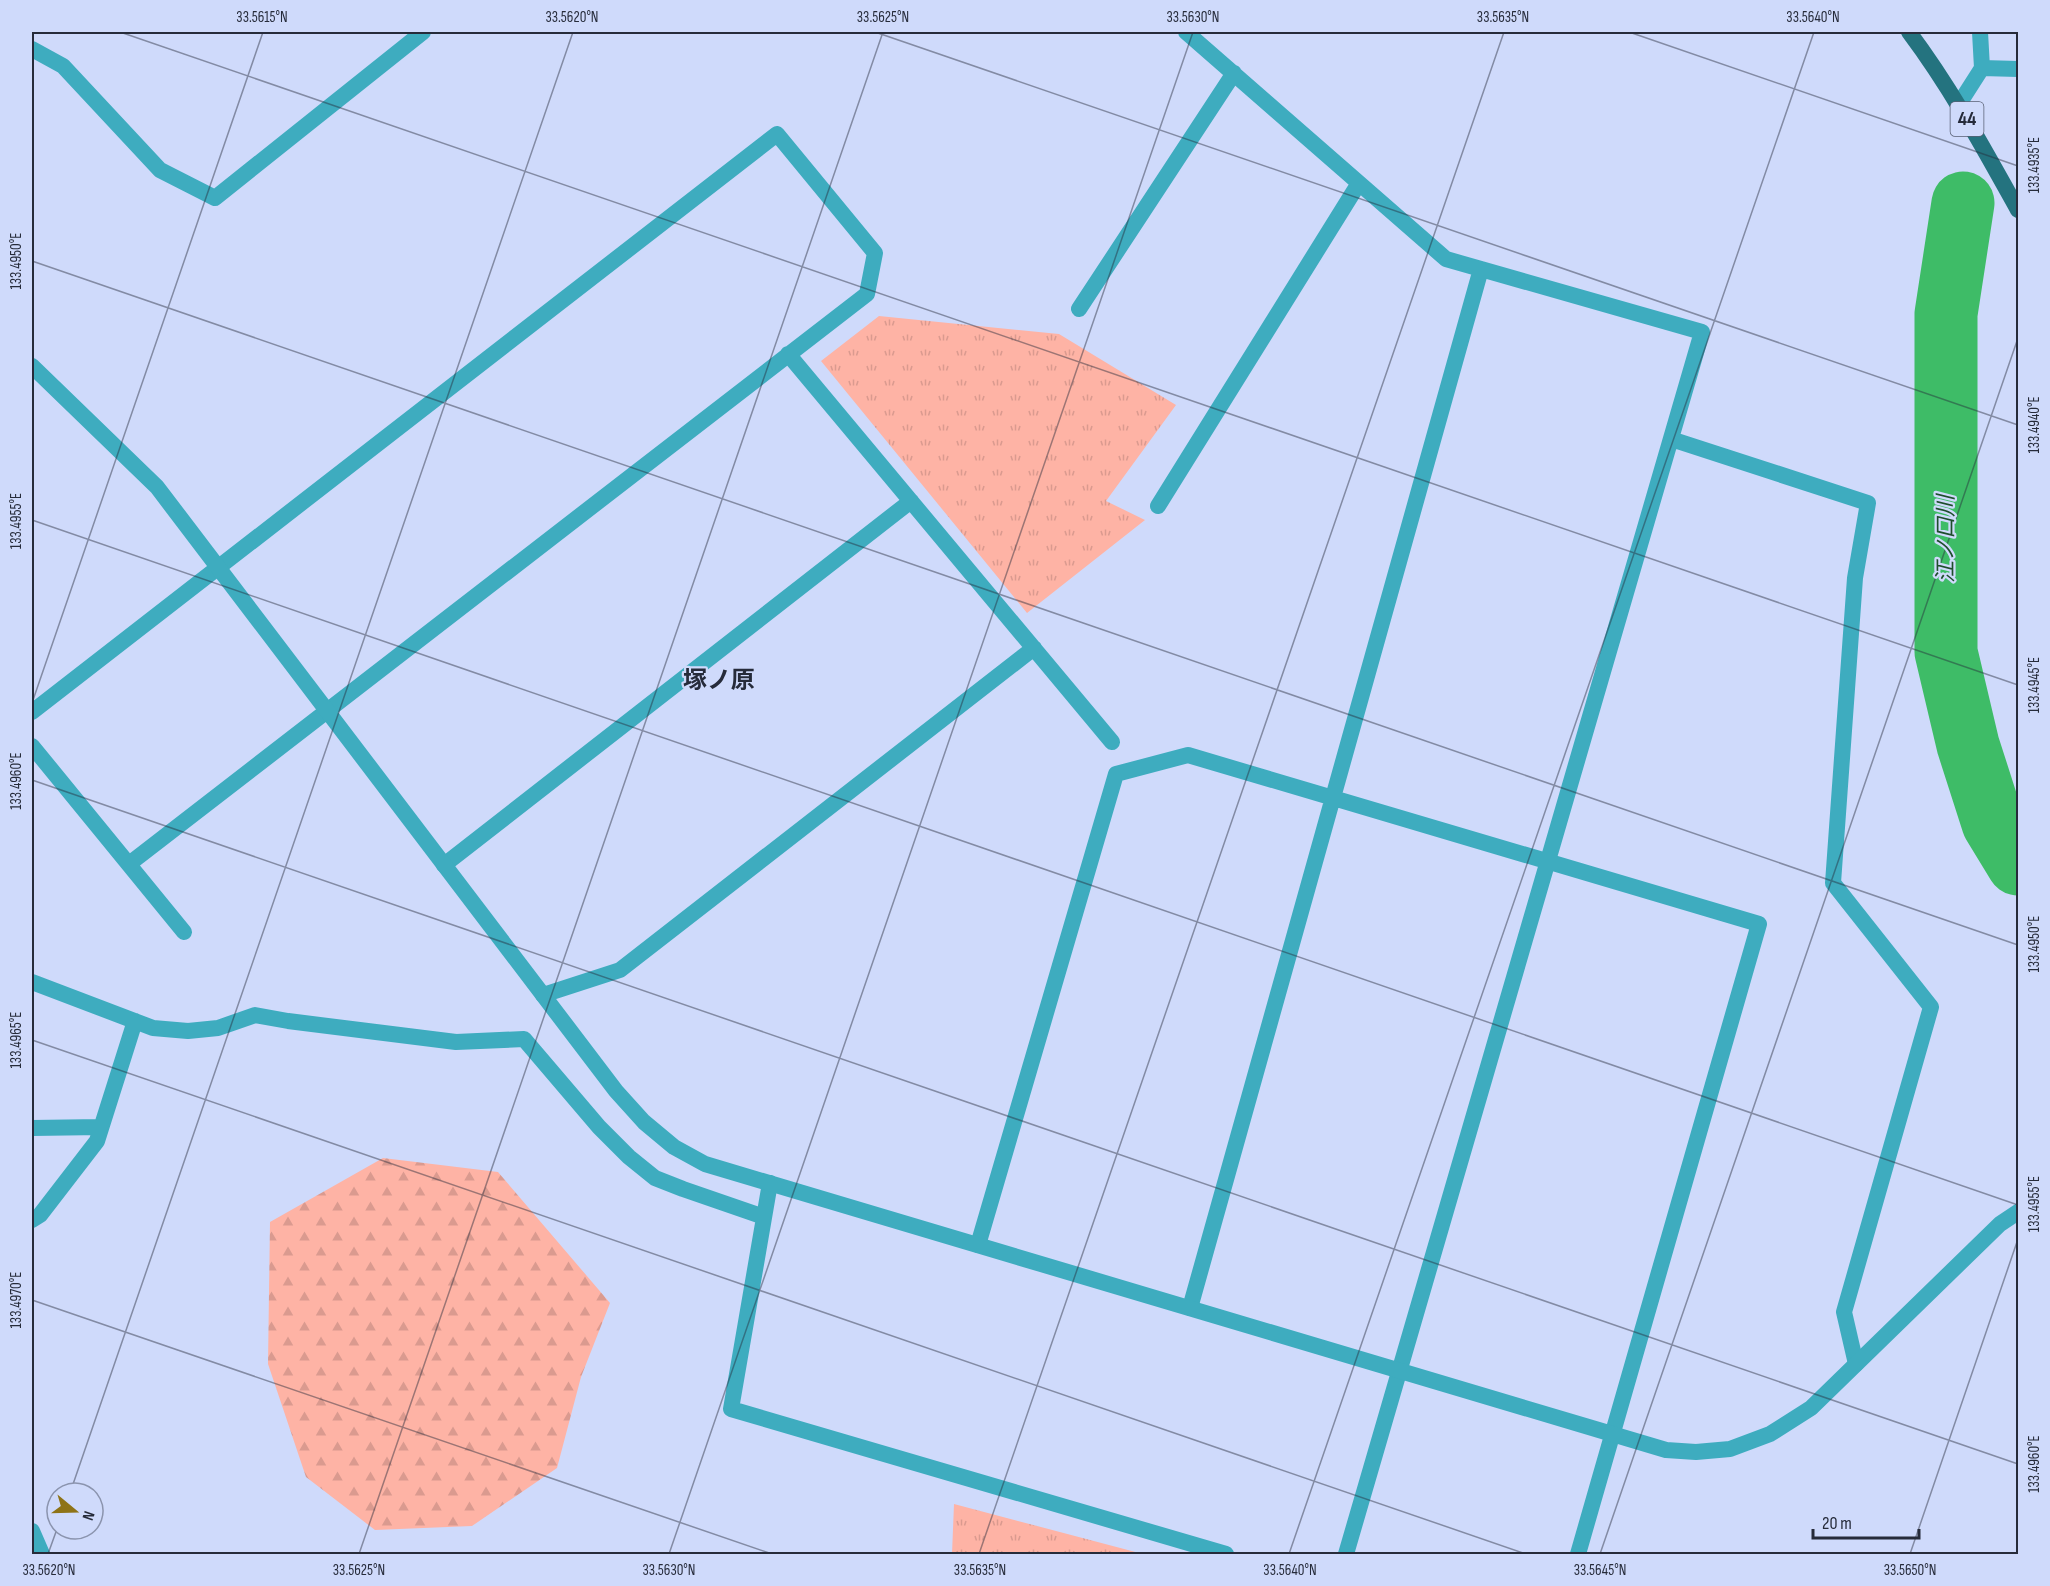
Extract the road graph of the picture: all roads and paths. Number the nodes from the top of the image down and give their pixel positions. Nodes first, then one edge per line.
1 (1186, 32) edge
2 (1909, 32) edge
3 (1980, 32) edge
4 (418, 33) edge
5 (32, 49) edge
6 (1982, 68) junction
7 (2019, 69) edge
8 (1234, 73) junction
9 (1959, 104) junction
10 (1359, 183) junction
11 (2019, 210) edge
12 (1481, 269) junction
13 (1078, 309) dead end
14 (788, 354) junction
15 (32, 366) edge
16 (1671, 439) junction
17 (911, 501) junction
18 (1158, 506) dead end
19 (218, 567) junction
20 (1034, 648) junction
21 (327, 711) junction
22 (32, 712) edge
23 (1112, 742) dead end
24 (32, 746) edge
25 (1333, 798) junction
26 (1549, 861) junction
27 (129, 864) junction
28 (444, 865) junction
29 (184, 932) dead end
30 (32, 982) edge
31 (543, 995) junction
32 (135, 1021) junction
33 (101, 1127) junction
34 (32, 1128) edge
35 (770, 1183) junction
36 (2019, 1212) edge
37 (764, 1216) junction
38 (32, 1220) edge
39 (978, 1245) junction
40 (1190, 1308) junction
41 (1856, 1364) junction
42 (1398, 1370) junction
43 (1613, 1434) junction
44 (32, 1531) edge
45 (42, 1554) edge
46 (1226, 1554) edge
47 (1346, 1554) edge
48 (1578, 1554) edge

1 - 8 street
2 - 9 main road, 44
3 - 6 street
4 - 5 street
6 - 7 street
6 - 9 street
8 - 10 street
8 - 13 street
9 - 11 main road, 44
10 - 12 street
10 - 18 street
12 - 16 street
12 - 25 street
14 - 17 street
14 - 19 street
14 - 21 street
15 - 19 street
16 - 26 street
16 - 41 street
17 - 20 street
17 - 28 street
19 - 21 street
19 - 22 street
20 - 23 street
20 - 31 street
21 - 27 street
21 - 28 street
24 - 27 street
25 - 26 street
25 - 39 street
25 - 40 street
26 - 42 street
26 - 43 street
27 - 29 street
28 - 31 street
30 - 32 street
31 - 35 street
32 - 33 street
32 - 37 street
33 - 34 street
33 - 38 street
35 - 37 street
35 - 39 street
36 - 41 street
37 - 46 street
39 - 40 street
40 - 42 street
41 - 43 street
42 - 43 street
42 - 47 street
43 - 48 street
44 - 45 street

